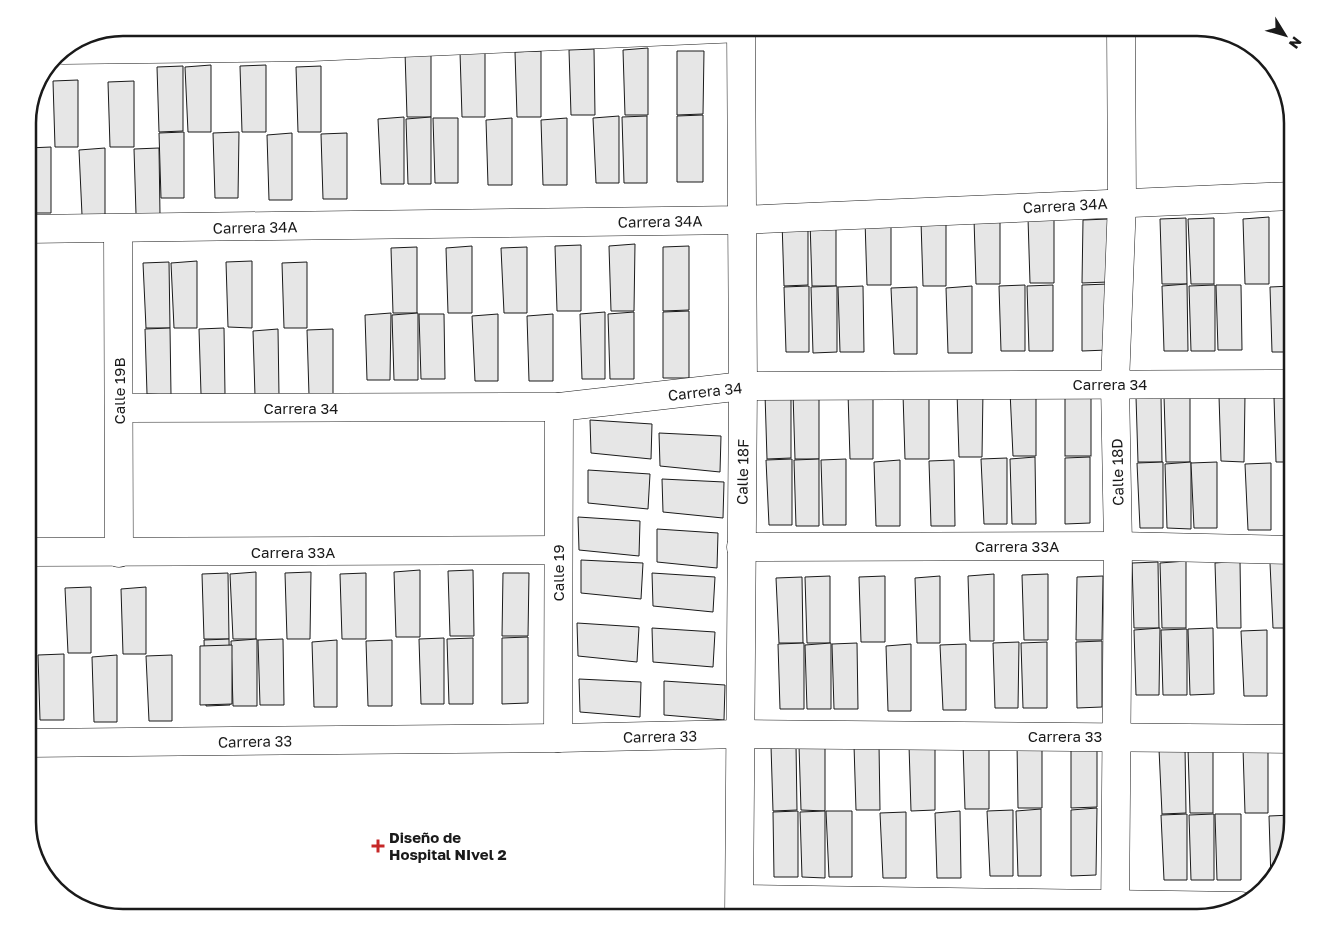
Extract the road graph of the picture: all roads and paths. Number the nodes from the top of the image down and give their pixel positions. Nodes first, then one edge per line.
1 (360, 36) edge
2 (741, 36) edge
3 (1121, 36) edge
4 (312, 37) edge
5 (155, 39) edge
6 (81, 48) edge
7 (1284, 196) edge
8 (1122, 202) junction
9 (741, 220) junction
10 (36, 229) edge
11 (118, 229) junction
12 (1115, 384) junction
13 (1284, 384) edge
14 (743, 386) junction
15 (559, 407) junction
16 (119, 408) junction
17 (1118, 546) junction
18 (741, 547) junction
19 (558, 550) junction
20 (1284, 550) edge
21 (36, 552) edge
22 (119, 553) junction
23 (741, 734) junction
24 (1118, 736) junction
25 (558, 738) junction
26 (1284, 739) edge
27 (36, 743) edge
28 (1214, 907) edge
29 (740, 908) edge
30 (928, 909) edge
31 (1115, 909) edge
32 (1146, 909) edge

1 - 4 street
2 - 9 street, Calle 18F
3 - 8 street, Calle 18D
4 - 5 street
5 - 6 street
7 - 8 street, Carrera 34A
8 - 9 street, Carrera 34A
8 - 12 street, Calle 18D
9 - 11 street, Carrera 34A
9 - 14 street, Calle 18F
10 - 11 street, Carrera 34A
11 - 16 street, Calle 19B
12 - 13 street, Carrera 34
12 - 14 street, Carrera 34
12 - 17 street, Calle 18D
14 - 15 street, Carrera 34
14 - 18 street, Calle 18F
15 - 16 street, Carrera 34
15 - 19 street, Calle 19
16 - 22 street, Calle 19B
17 - 18 street, Carrera 33A
17 - 20 street, Carrera 33A
17 - 24 street, Calle 18D
18 - 23 street, Calle 18F
19 - 22 street, Carrera 33A
19 - 25 street, Calle 19
21 - 22 street, Carrera 33A
23 - 24 street, Carrera 33
23 - 25 street, Carrera 33
23 - 29 street, Calle 18F
24 - 26 street, Carrera 33
24 - 31 street, Calle 18D
25 - 27 street, Carrera 33
28 - 32 street
29 - 30 street

